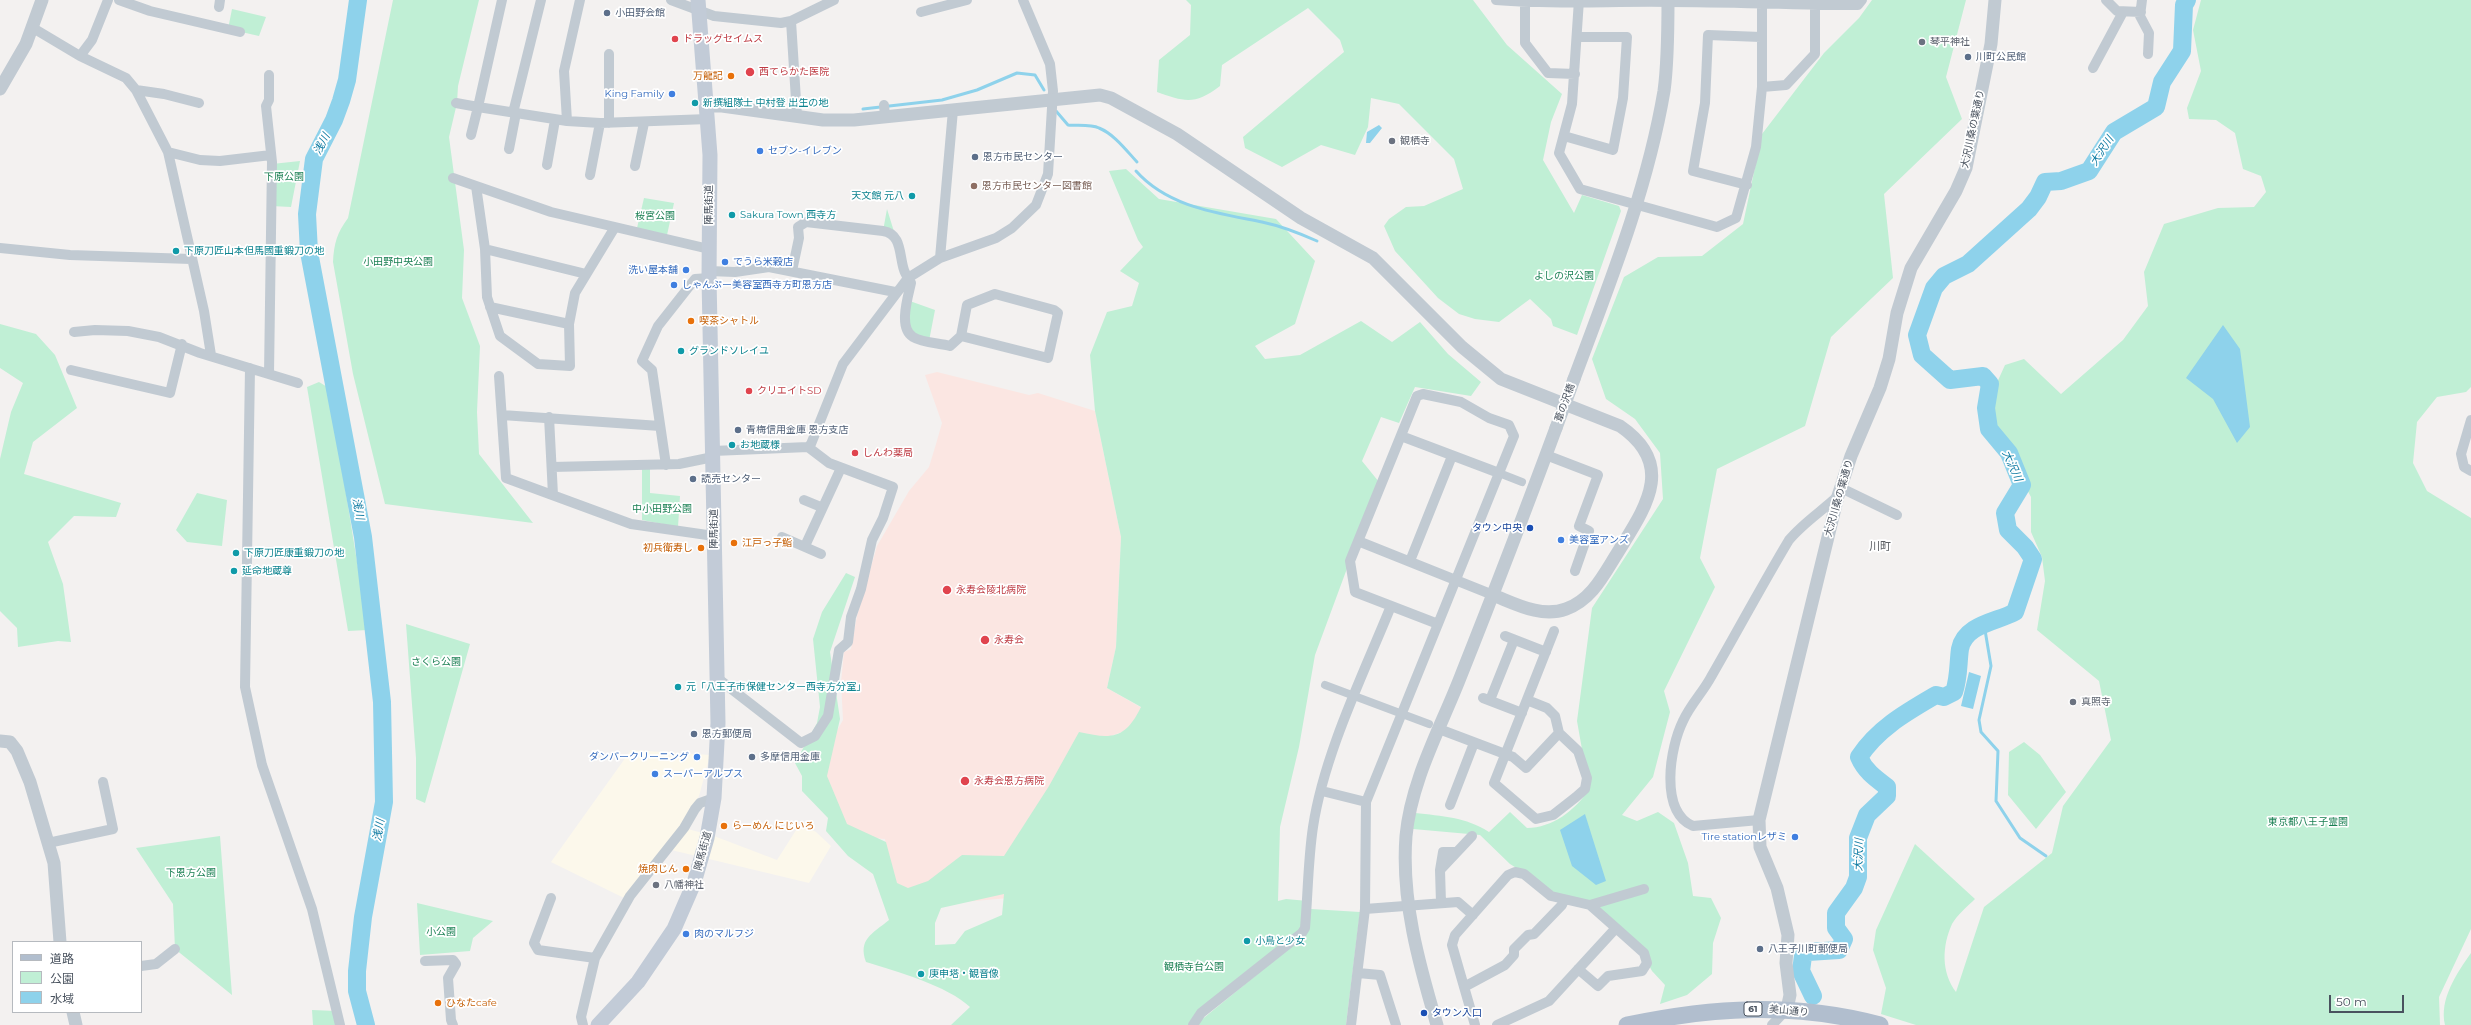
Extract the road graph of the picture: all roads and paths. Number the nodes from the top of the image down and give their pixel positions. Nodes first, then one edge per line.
1 (42, 0) edge
2 (108, 0) edge
3 (119, 0) edge
4 (502, 0) edge
5 (541, 0) edge
6 (580, 0) edge
7 (671, 0) edge
8 (834, 0) edge
9 (967, 0) edge
10 (1023, 0) edge
11 (1496, 0) edge
12 (1862, 0) edge
13 (1995, 0) edge
14 (2106, 0) edge
15 (2142, 0) edge
16 (1525, 1) edge
17 (1668, 1) edge
18 (1579, 2) edge
19 (1762, 2) edge
20 (1815, 2) edge
21 (699, 5) edge
22 (921, 12) dead end
23 (2122, 12) junction
24 (2141, 12) junction
25 (791, 21) junction
26 (33, 28) junction
27 (240, 32) dead end
28 (1761, 36) junction
29 (1577, 37) junction
30 (609, 54) dead end
31 (2148, 54) dead end
32 (80, 56) junction
33 (2093, 68) dead end
34 (1575, 74) junction
35 (269, 75) dead end
36 (4, 76) edge
37 (1762, 86) junction
38 (0, 89) edge
39 (136, 90) junction
40 (1054, 98) junction
41 (456, 102) dead end
42 (199, 103) dead end
43 (478, 107) junction
44 (953, 110) junction
45 (708, 112) junction
46 (515, 113) junction
47 (797, 116) junction
48 (555, 120) junction
49 (567, 121) junction
50 (605, 123) junction
51 (644, 123) junction
52 (471, 135) dead end
53 (1564, 136) junction
54 (509, 149) dead end
55 (168, 152) junction
56 (271, 155) junction
57 (547, 165) dead end
58 (635, 166) dead end
59 (590, 174) dead end
60 (453, 178) dead end
61 (1747, 185) junction
62 (476, 186) junction
63 (1637, 206) junction
64 (615, 227) junction
65 (0, 248) edge
66 (485, 249) junction
67 (709, 249) junction
68 (940, 258) junction
69 (191, 259) junction
70 (792, 271) junction
71 (586, 274) junction
72 (709, 275) junction
73 (908, 278) junction
74 (895, 292) junction
75 (490, 307) junction
76 (569, 324) junction
77 (74, 332) dead end
78 (960, 336) junction
79 (182, 344) junction
80 (211, 355) junction
81 (250, 368) junction
82 (71, 370) dead end
83 (269, 374) junction
84 (499, 376) dead end
85 (298, 383) dead end
86 (502, 415) junction
87 (549, 417) junction
88 (2471, 420) edge
89 (660, 426) junction
90 (1401, 436) junction
91 (808, 447) junction
92 (713, 454) junction
93 (1546, 455) junction
94 (1452, 456) junction
95 (666, 465) junction
96 (552, 467) junction
97 (841, 468) junction
98 (2471, 471) edge
99 (1499, 473) junction
100 (1522, 482) dead end
101 (1840, 492) junction
102 (553, 495) junction
103 (804, 500) dead end
104 (821, 507) junction
105 (1897, 515) dead end
106 (714, 536) junction
107 (782, 537) dead end
108 (1358, 541) junction
109 (805, 546) junction
110 (821, 554) dead end
111 (1410, 561) junction
112 (1575, 571) dead end
113 (1456, 579) junction
114 (1493, 595) junction
115 (1391, 606) junction
116 (1438, 624) junction
117 (1554, 631) dead end
118 (1546, 652) junction
119 (716, 677) junction
120 (1325, 685) dead end
121 (1355, 696) junction
122 (1527, 700) junction
123 (1522, 713) junction
124 (1402, 714) junction
125 (1434, 727) junction
126 (1559, 733) junction
127 (0, 741) edge
128 (1474, 743) junction
129 (1506, 754) junction
130 (103, 782) dead end
131 (1322, 791) junction
132 (714, 798) junction
133 (1366, 802) junction
134 (1450, 805) dead end
135 (1759, 820) junction
136 (1471, 833) dead end
137 (48, 843) junction
138 (1644, 889) dead end
139 (551, 898) dead end
140 (1564, 900) junction
141 (1441, 903) junction
142 (1590, 906) junction
143 (1407, 907) junction
144 (1365, 909) junction
145 (1473, 915) junction
146 (1616, 928) junction
147 (60, 941) edge
148 (175, 949) dead end
149 (595, 958) junction
150 (425, 961) dead end
151 (142, 966) edge
152 (1578, 969) junction
153 (1358, 973) junction
154 (1464, 987) junction
155 (1787, 1009) junction
156 (73, 1013) edge
157 (76, 1025) edge
158 (340, 1025) edge
159 (453, 1025) edge
160 (584, 1025) edge
161 (598, 1025) edge
162 (1193, 1025) edge
163 (1351, 1025) edge
164 (1396, 1025) edge
165 (1437, 1025) edge
166 (1476, 1025) edge
167 (1497, 1025) edge
168 (1627, 1025) edge
169 (1772, 1025) edge
170 (1880, 1025) edge

1 - 26 street
2 - 32 street
3 - 27 street
4 - 43 street
5 - 46 street
6 - 49 street
7 - 21 street
8 - 25 street
9 - 22 street
10 - 40 street
11 - 16 street
12 - 20 street
13 - 101 street, 大沢川桑の葉通り
14 - 23 street
15 - 24 street
16 - 18 street
16 - 34 street
17 - 18 street
17 - 19 street
17 - 63 street, 葦の沢橋
18 - 29 street
19 - 20 street
19 - 28 street
20 - 37 street
21 - 25 street
21 - 45 main road, 陣馬街道
23 - 24 street
23 - 33 street
24 - 31 street
25 - 47 street
26 - 32 street
26 - 36 street
28 - 37 street
28 - 61 street
29 - 34 street
29 - 53 street
30 - 50 street
32 - 39 street
34 - 53 street
35 - 56 street
36 - 38 street
37 - 61 street
39 - 42 street
39 - 55 street
40 - 44 street
40 - 68 street
40 - 114 street
41 - 43 street
43 - 46 street
43 - 52 street
44 - 47 street
44 - 68 street
45 - 47 street
45 - 51 street
45 - 67 main road, 陣馬街道
46 - 48 street
46 - 54 street
48 - 49 street
48 - 57 street
49 - 50 street
50 - 51 street
50 - 59 street
51 - 58 street
53 - 63 street
55 - 56 street
55 - 69 street
56 - 83 street
60 - 62 street
61 - 63 street
62 - 64 street
62 - 66 street
63 - 93 street, 葦の沢橋, bridge
64 - 67 street
64 - 71 street
65 - 69 street
66 - 71 street
66 - 75 street
67 - 72 main road, 陣馬街道
68 - 73 street
69 - 80 street
70 - 72 street
70 - 73 street
70 - 74 street
71 - 76 street
72 - 89 street
72 - 92 main road, 陣馬街道
73 - 74 street
73 - 78 street
74 - 91 street
75 - 76 street
75 - 76 street
77 - 79 street
78 - 78 street
79 - 80 street
79 - 82 street
80 - 81 street
81 - 83 street
81 - 158 street
83 - 85 street
84 - 86 street
86 - 87 street
86 - 102 street
87 - 89 street
87 - 96 street
88 - 98 street
89 - 95 street
90 - 94 street
90 - 99 street
90 - 108 street
91 - 92 street
91 - 97 street
92 - 95 street
92 - 106 main road, 陣馬街道
93 - 112 street
93 - 114 street, 葦の沢橋
94 - 99 street
94 - 111 street
95 - 96 street
96 - 102 street
97 - 104 street
97 - 119 street
99 - 100 street
99 - 113 street
101 - 105 street
101 - 135 street, 大沢川桑の葉通り
101 - 135 street
102 - 106 street
103 - 104 street
104 - 109 street
106 - 119 main road, 陣馬街道
107 - 109 street
108 - 111 street
108 - 115 street
109 - 110 street
111 - 113 street
113 - 114 street
113 - 116 street
114 - 125 street, 葦の沢橋
115 - 116 street
115 - 121 street
116 - 124 street
117 - 118 street
118 - 122 street
118 - 123 street
119 - 132 main road, 陣馬街道
120 - 121 street
121 - 124 street
121 - 131 street
122 - 123 street
122 - 126 street
123 - 129 street
124 - 125 street
124 - 133 street
125 - 128 street
125 - 143 street, 葦の沢橋
126 - 129 street
126 - 129 street
127 - 137 street
128 - 129 street
128 - 134 street
130 - 137 street
131 - 133 street
131 - 162 street
132 - 149 street
132 - 161 main road, 陣馬街道
133 - 144 street
135 - 155 street, 大沢川桑の葉通り
136 - 141 street
137 - 147 street
138 - 142 street
139 - 149 street
140 - 142 street
140 - 145 street
140 - 154 street
141 - 143 street
141 - 145 street
142 - 146 street
143 - 144 street
143 - 165 street, 葦の沢橋
144 - 153 street
145 - 154 street
146 - 152 street
146 - 152 street
148 - 151 street
149 - 160 street
150 - 159 street
152 - 167 street
153 - 163 street
153 - 164 street
154 - 166 street
155 - 168 main road, 美山通り / 61
155 - 169 street
155 - 170 main road, 美山通り / 61
156 - 157 street

